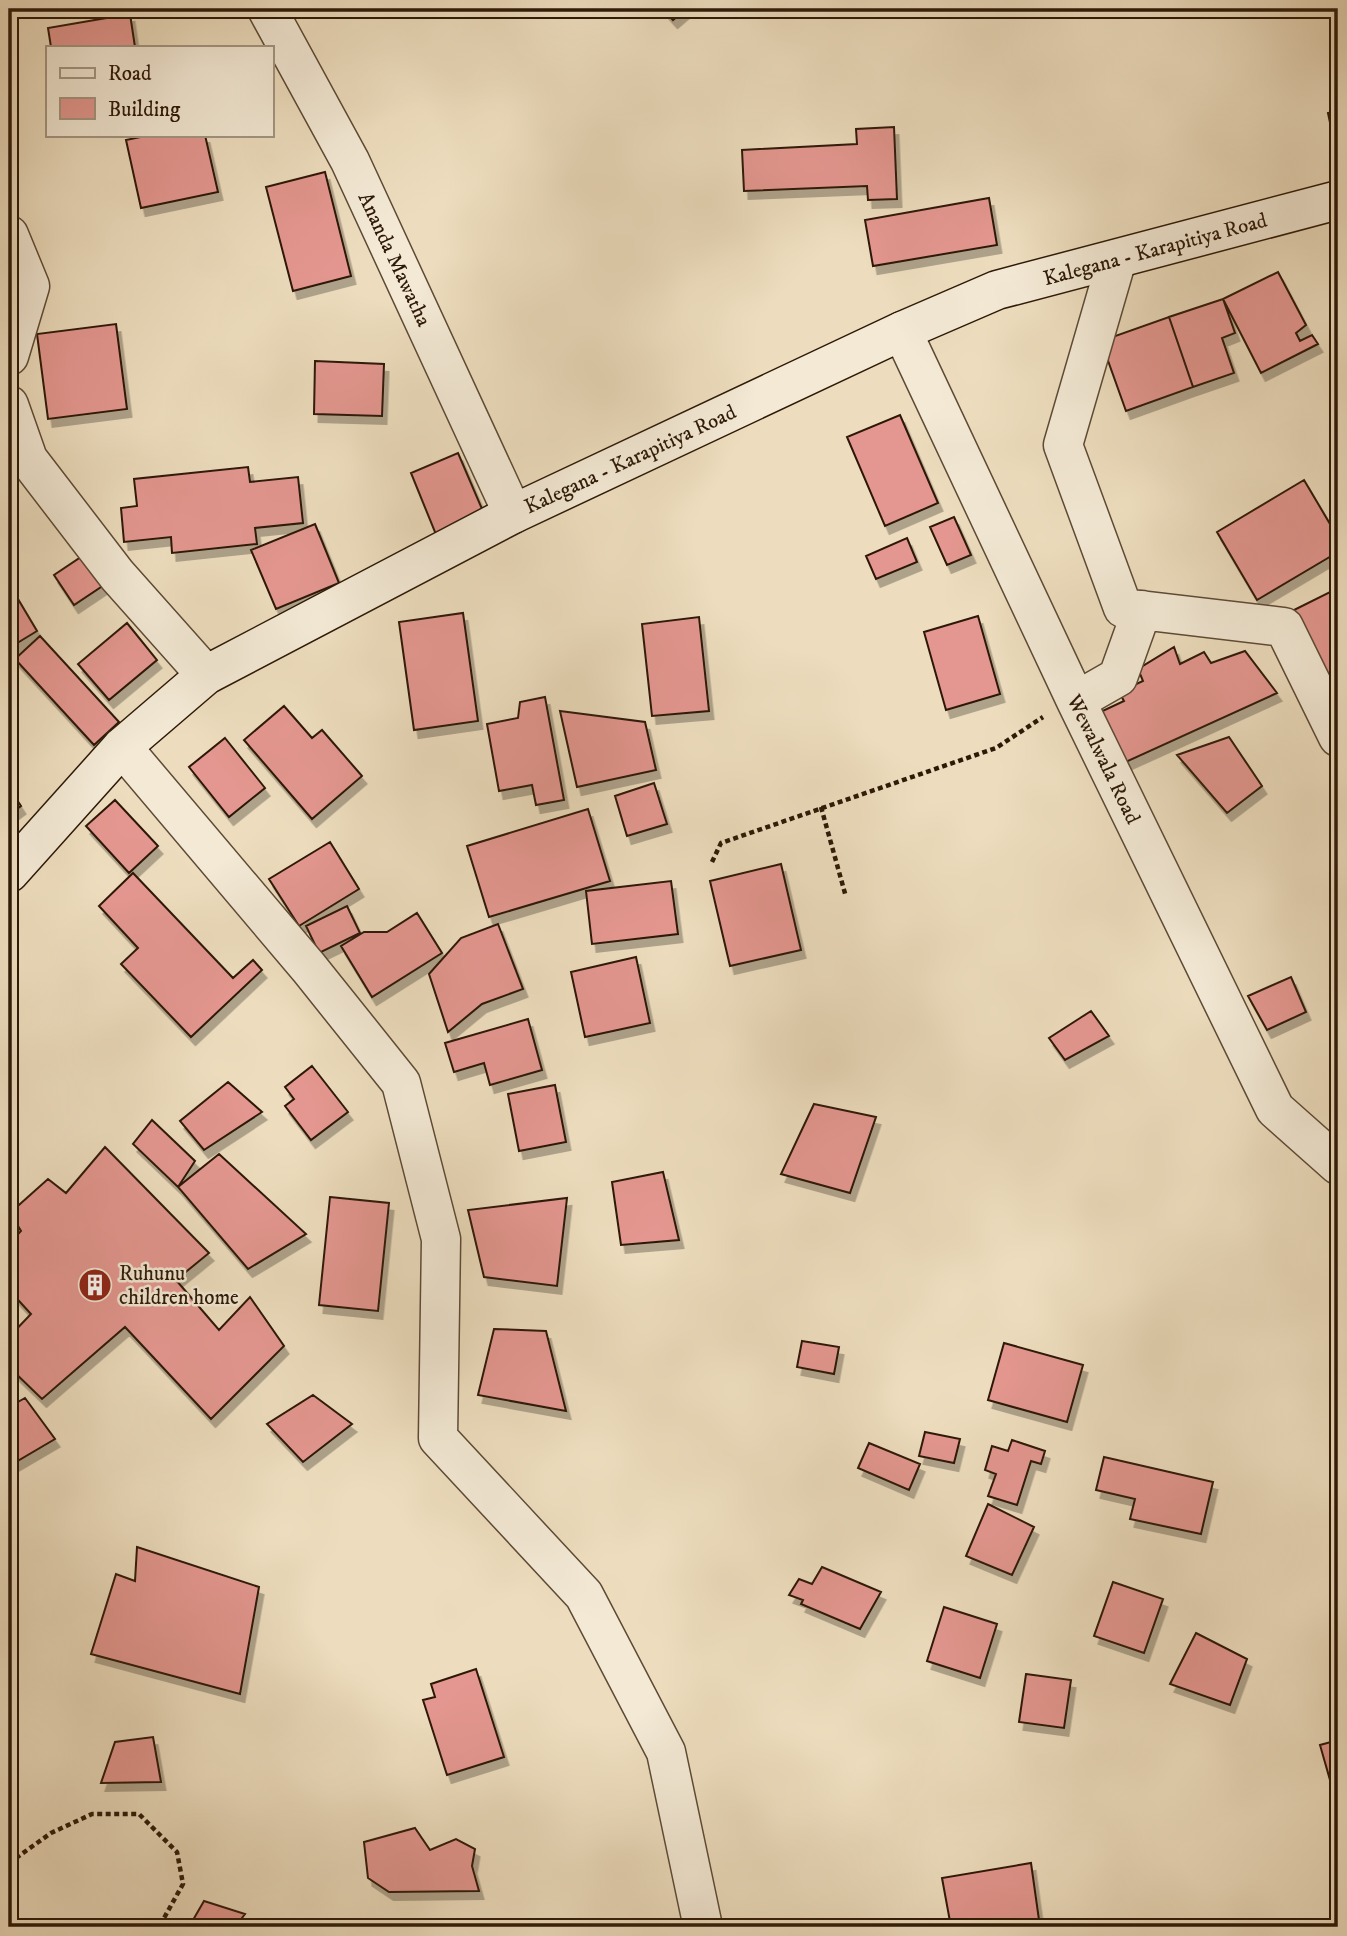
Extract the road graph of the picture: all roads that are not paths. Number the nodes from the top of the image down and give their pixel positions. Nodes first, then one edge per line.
1 (267, 9) edge
2 (1338, 200) edge
3 (9, 235) edge
4 (1117, 259) junction
5 (902, 331) junction
6 (9, 356) edge
7 (9, 405) edge
8 (513, 514) junction
9 (1142, 610) junction
10 (206, 675) junction
11 (1076, 701) junction
12 (1338, 737) edge
13 (122, 747) junction
14 (9, 873) edge
15 (1338, 1165) edge
16 (703, 1927) edge

1 - 8 street, Ananda Mawatha
2 - 4 street, Kalegana - Karapitiya Road
3 - 6 street
4 - 5 street, Kalegana - Karapitiya Road
4 - 9 street
5 - 8 street, Kalegana - Karapitiya Road
5 - 11 street, Wewalwala Road
7 - 10 street
8 - 10 street, Kalegana - Karapitiya Road
9 - 11 street
9 - 12 street
10 - 13 street, Kalegana - Karapitiya Road
11 - 15 street, Wewalwala Road
13 - 14 street, Kalegana - Karapitiya Road
13 - 16 street

